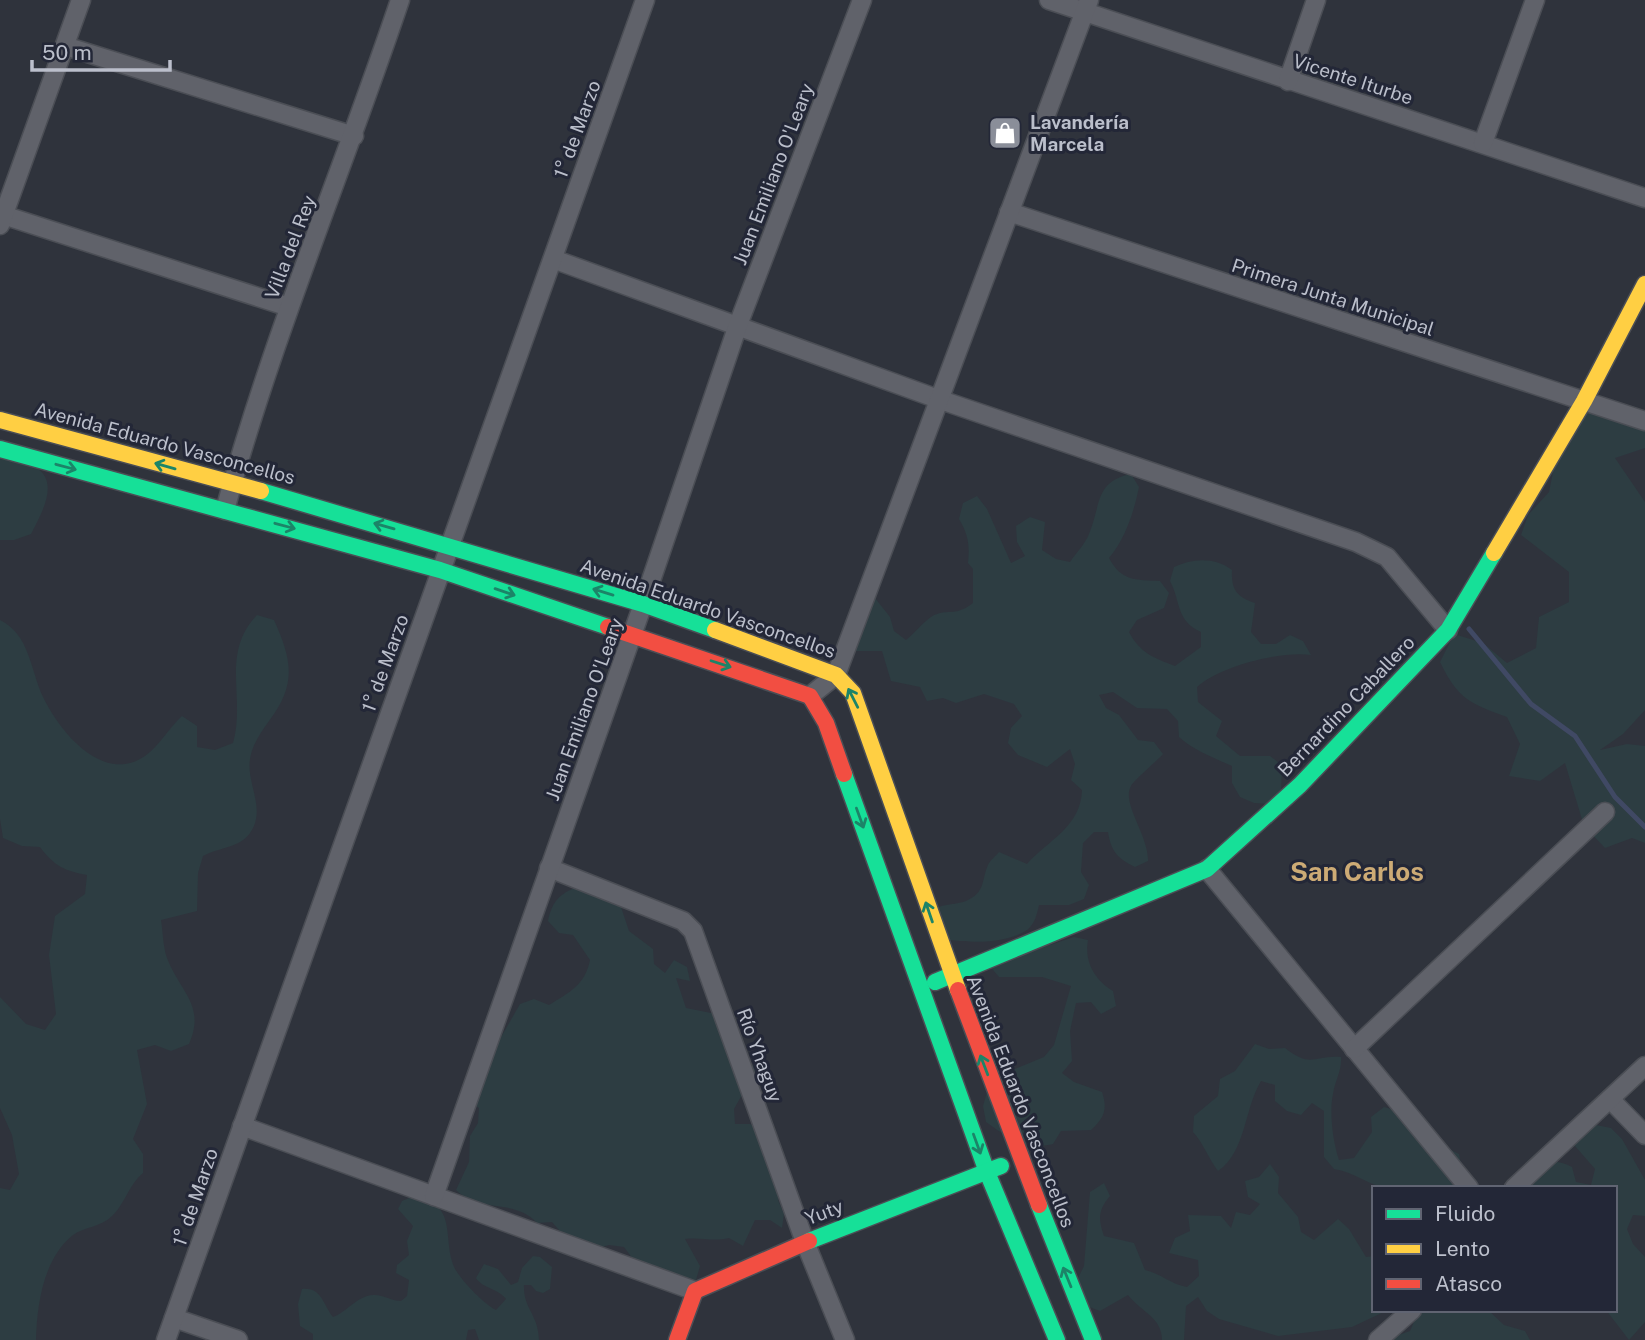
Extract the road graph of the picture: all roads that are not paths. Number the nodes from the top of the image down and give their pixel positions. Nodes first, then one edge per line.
1 (81, 0) edge
2 (400, 0) edge
3 (645, 0) edge
4 (862, 0) edge
5 (1049, 0) edge
6 (1316, 0) edge
7 (1535, 0) edge
8 (1087, 6) edge
9 (65, 46) junction
10 (1288, 80) junction
11 (354, 136) junction
12 (1483, 143) junction
13 (1645, 198) edge
14 (1009, 212) junction
15 (2, 220) edge
16 (553, 259) junction
17 (1645, 284) edge
18 (289, 307) junction
19 (738, 325) junction
20 (938, 399) junction
21 (1584, 401) junction
22 (0, 419) edge
23 (1645, 421) edge
24 (0, 449) edge
25 (232, 485) junction
26 (225, 510) junction
27 (449, 545) junction
28 (440, 570) junction
29 (643, 604) junction
30 (1448, 630) junction
31 (632, 636) junction
32 (836, 675) junction
33 (810, 696) junction
34 (1605, 812) dead end
35 (549, 869) junction
36 (1207, 869) junction
37 (951, 977) junction
38 (920, 988) junction
39 (1354, 1049) junction
40 (1645, 1066) edge
41 (1610, 1100) junction
42 (242, 1126) junction
43 (1645, 1135) edge
44 (1019, 1159) junction
45 (987, 1172) junction
46 (1467, 1186) edge
47 (1516, 1186) edge
48 (435, 1196) junction
49 (805, 1241) junction
50 (695, 1291) junction
51 (1410, 1312) edge
52 (174, 1318) junction
53 (166, 1340) edge
54 (238, 1340) edge
55 (677, 1340) edge
56 (845, 1340) edge
57 (1056, 1340) edge
58 (1093, 1340) edge
59 (1378, 1340) edge

1 - 9 street
2 - 11 street, Villa del Rey
3 - 16 street, 1° de Marzo
4 - 19 street, Juan Emiliano O'Leary
5 - 8 street, Vicente Iturbe
6 - 10 street
7 - 12 street
8 - 10 street, Vicente Iturbe
8 - 14 street
9 - 11 street
9 - 15 street
10 - 12 street, Vicente Iturbe
11 - 18 street, Villa del Rey
12 - 13 street, Vicente Iturbe
14 - 20 street
14 - 21 street, Primera Junta Municipal
15 - 18 street
16 - 19 street
16 - 27 street, 1° de Marzo
17 - 21 street, Bernardino Caballero
18 - 25 street, Villa del Rey
19 - 20 street
19 - 29 street, Juan Emiliano O'Leary
20 - 30 street
20 - 32 street
21 - 23 street, Primera Junta Municipal
21 - 30 street, Bernardino Caballero
25 -> 22 street, Avenida Eduardo Vasconcellos
24 -> 26 street
25 - 26 street, Villa del Rey
27 -> 25 street, Avenida Eduardo Vasconcellos
26 -> 28 street
27 - 28 street, 1° de Marzo
29 -> 27 street, Avenida Eduardo Vasconcellos
28 -> 31 street
28 - 42 street, 1° de Marzo
29 - 31 street, Juan Emiliano O'Leary
29 - 32 street, Avenida Eduardo Vasconcellos
30 - 36 street, Bernardino Caballero
31 -> 33 street
31 - 35 street, Juan Emiliano O'Leary
32 - 33 street
37 -> 32 street, Avenida Eduardo Vasconcellos
33 -> 38 street
34 - 39 street
35 - 48 street, Juan Emiliano O'Leary
35 - 49 street, Río Yhaguy
36 - 37 street, Bernardino Caballero
36 - 39 street
37 - 38 street, Bernardino Caballero
44 -> 37 street, Avenida Eduardo Vasconcellos
38 -> 45 street
39 - 46 street
40 - 41 street
41 - 43 street
41 - 47 street
42 - 48 street
42 - 52 street, 1° de Marzo
44 - 45 street, Yuty
58 -> 44 street, Avenida Eduardo Vasconcellos
45 - 49 street, Yuty
45 - 57 street
48 - 50 street
49 - 50 street, Yuty
49 - 56 street, Río Yhaguy
50 - 55 street
51 - 59 street
52 - 53 street, 1° de Marzo
52 - 54 street

